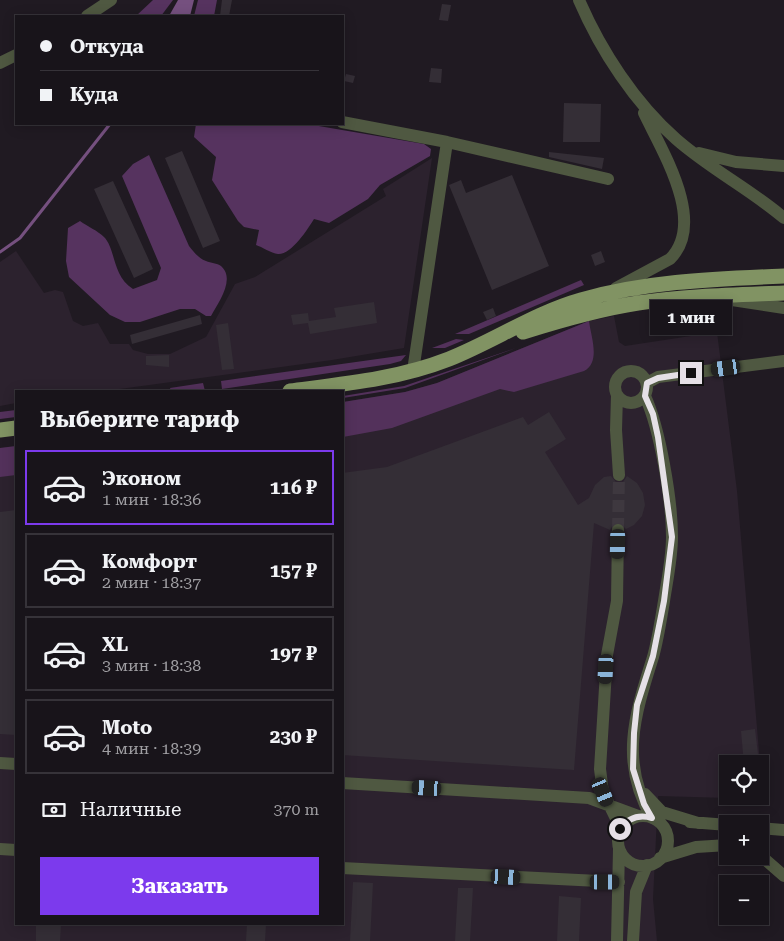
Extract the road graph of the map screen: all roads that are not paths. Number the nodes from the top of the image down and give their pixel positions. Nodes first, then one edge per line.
1 (111, 0) edge
2 (579, 0) edge
3 (89, 15) edge
4 (15, 56) edge
5 (0, 63) edge
6 (636, 95) junction
7 (344, 122) edge
8 (447, 142) junction
9 (690, 150) junction
10 (784, 166) edge
11 (608, 179) dead end
12 (784, 218) edge
13 (784, 276) edge
14 (607, 293) junction
15 (784, 293) edge
16 (707, 297) junction
17 (784, 308) edge
18 (484, 344) junction
19 (784, 361) edge
20 (413, 371) junction
21 (646, 389) junction
22 (297, 390) edge
23 (617, 395) junction
24 (15, 428) edge
25 (0, 430) edge
26 (620, 475) tunnel mouth
27 (618, 530) tunnel mouth
28 (0, 763) edge
29 (15, 764) edge
30 (633, 769) junction
31 (344, 783) edge
32 (608, 804) junction
33 (638, 816) junction
34 (655, 819) junction
35 (698, 823) junction
36 (719, 824) edge
37 (620, 829) junction
38 (769, 829) edge
39 (784, 830) edge
40 (719, 846) edge
41 (0, 849) edge
42 (619, 849) junction
43 (15, 850) edge
44 (660, 858) junction
45 (769, 863) edge
46 (647, 865) junction
47 (344, 868) edge
48 (784, 876) edge
49 (620, 882) junction
50 (617, 941) edge
51 (633, 941) edge

1 - 3 street
2 - 6 street
4 - 5 street
6 - 9 street
6 - 14 street
7 - 8 street
8 - 11 street
8 - 20 street
9 - 10 street
9 - 12 street
13 - 14 main road
14 - 18 main road
15 - 16 main road
16 - 17 street
16 - 18 main road
18 - 20 main road
19 - 21 street
20 - 22 main road
21 - 23 street
21 - 23 street
21 - 30 street
23 - 26 street
24 - 25 main road
27 - 32 street
28 - 29 street
30 - 34 street
30 - 35 street
31 - 32 street
32 - 33 street
32 - 37 street
33 - 34 street
33 - 37 street
34 - 35 street
34 - 44 street
35 - 36 street
37 - 42 street
38 - 39 street
40 - 44 street
41 - 43 street
42 - 46 street
42 - 49 street
44 - 46 street
45 - 48 street
46 - 51 street
47 - 49 street
49 - 50 street

